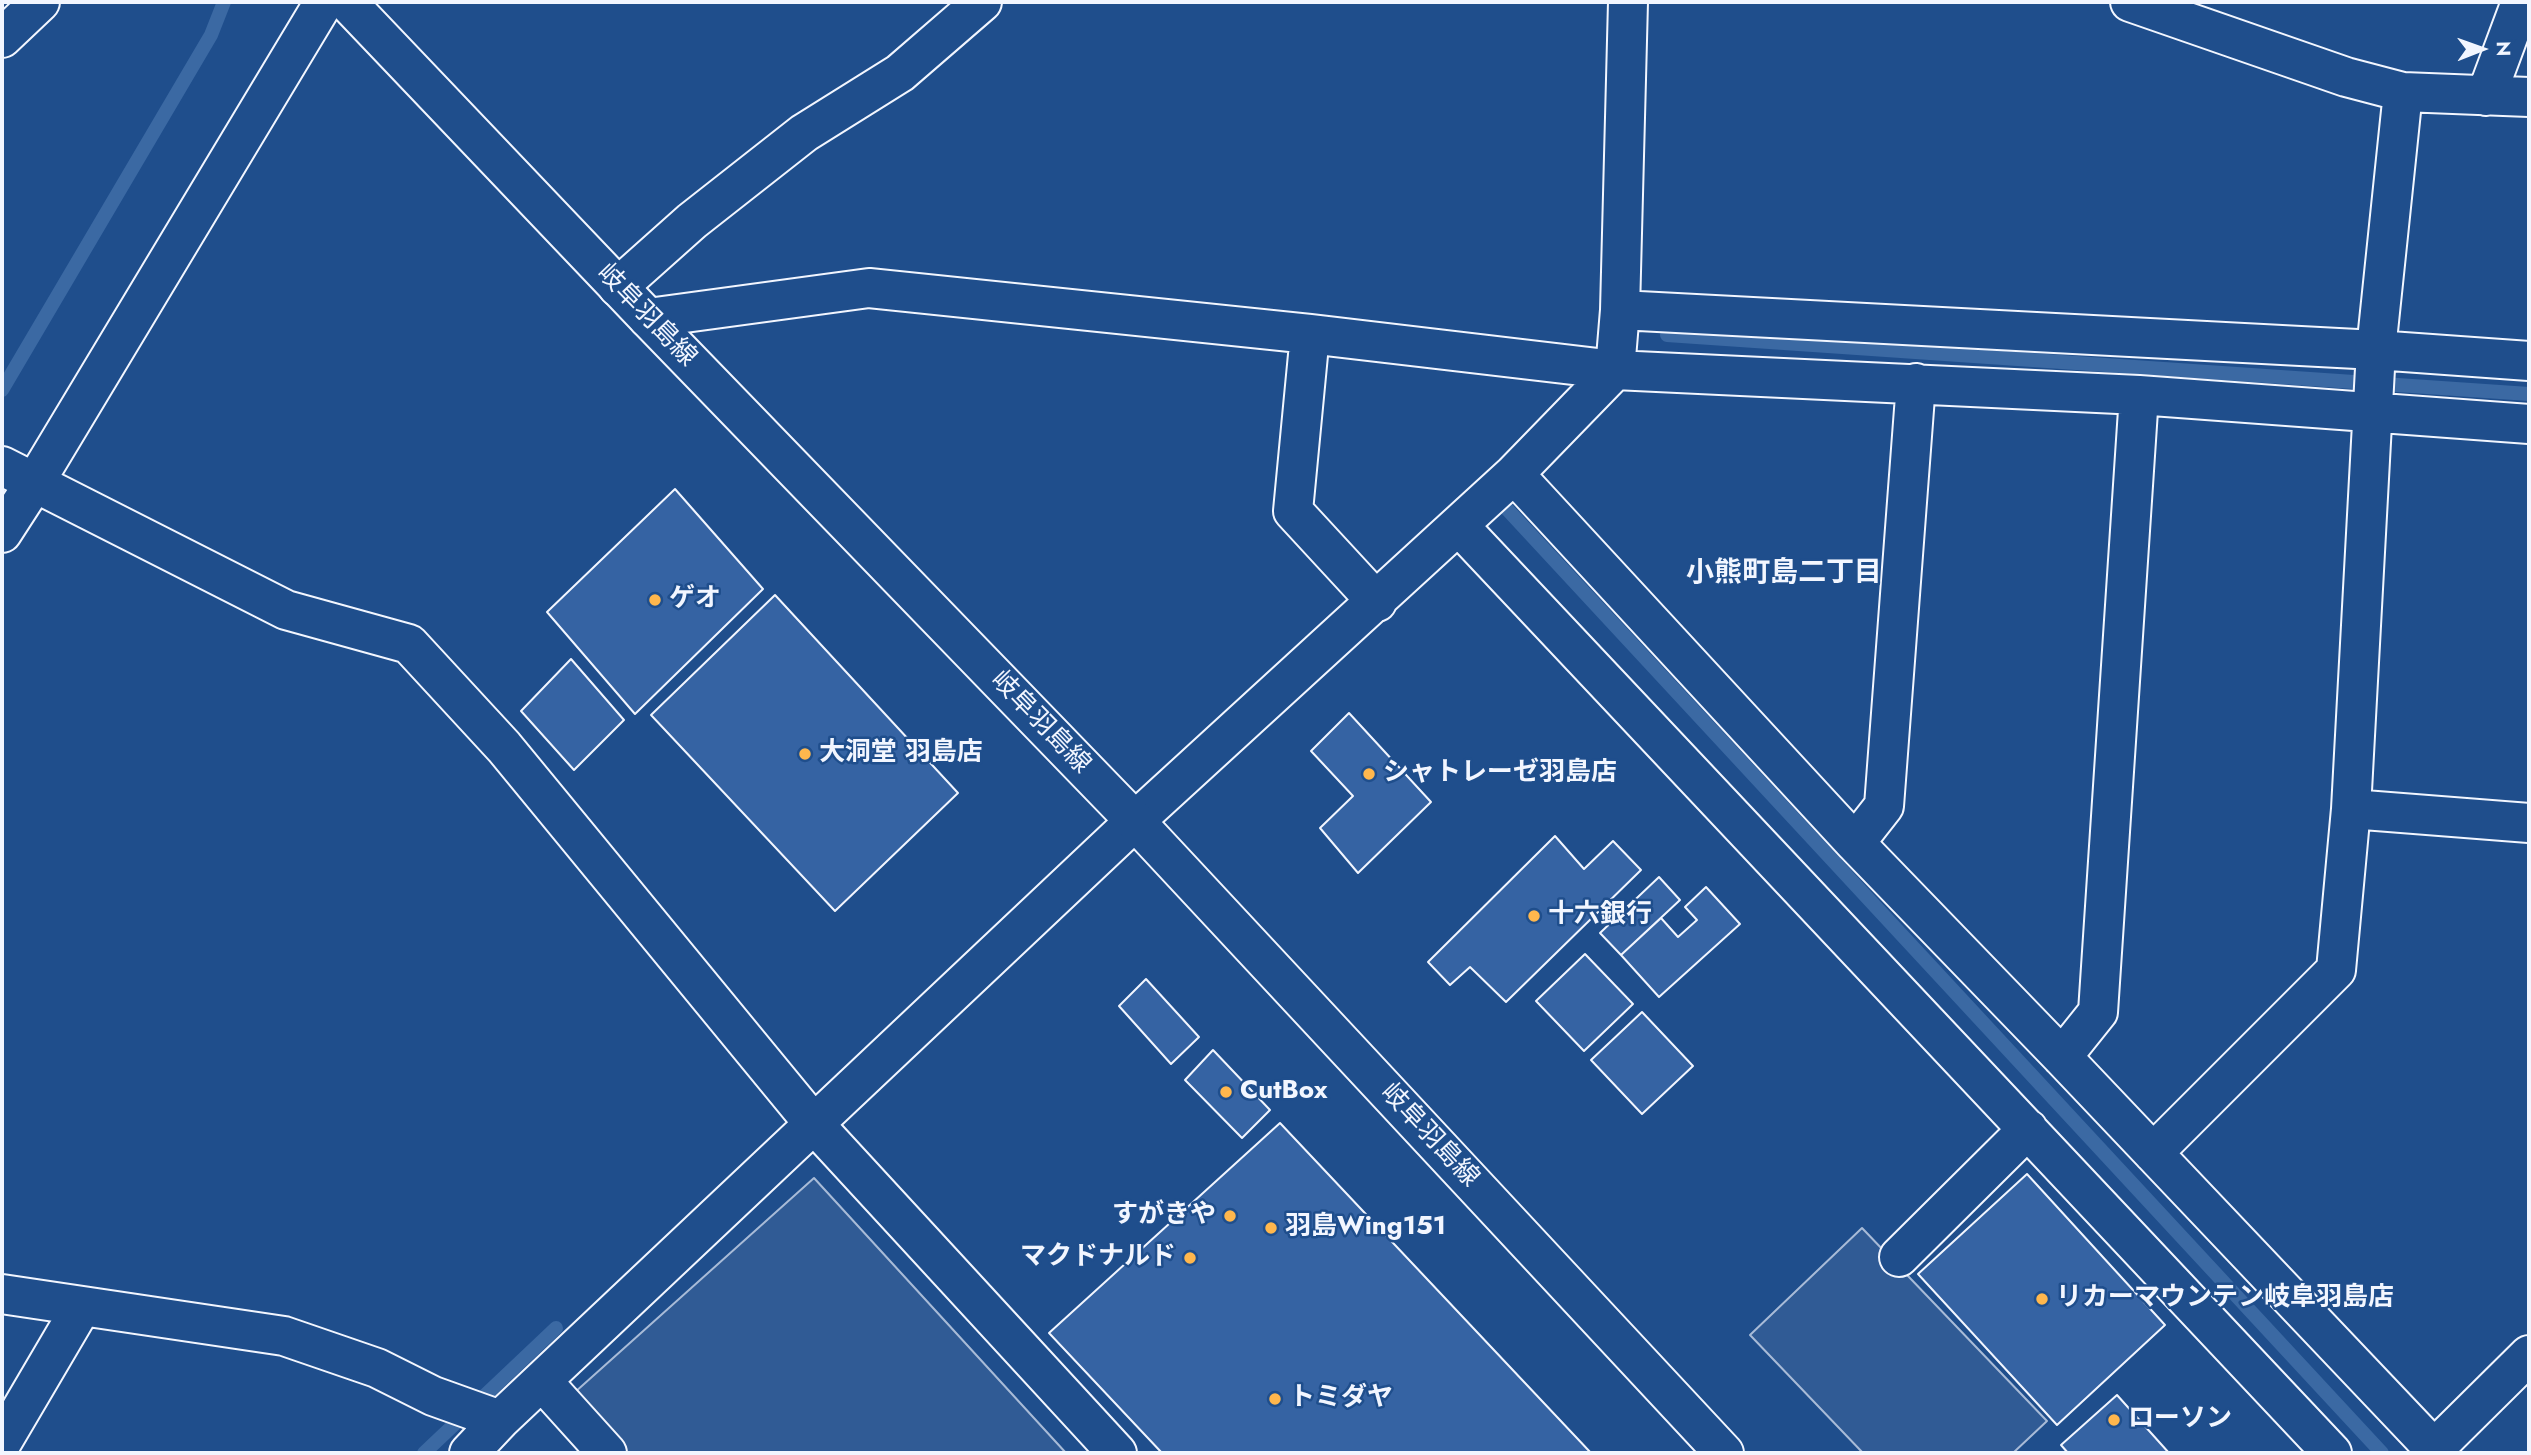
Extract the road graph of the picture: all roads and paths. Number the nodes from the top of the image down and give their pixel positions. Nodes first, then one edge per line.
1 (40, 2) edge
2 (324, 2) edge
3 (347, 2) edge
4 (1628, 2) edge
5 (2521, 2) edge
6 (979, 3) edge
7 (2145, 4) edge
8 (2, 38) edge
9 (2403, 92) junction
10 (2486, 96) junction
11 (2529, 97) edge
12 (618, 287) junction
13 (1620, 310) junction
14 (648, 318) junction
15 (1310, 334) junction
16 (2010, 358) junction
17 (2529, 361) edge
18 (1615, 370) junction
19 (2375, 381) junction
20 (1916, 383) junction
21 (2139, 395) junction
22 (2529, 424) edge
23 (15, 473) edge
24 (1514, 474) junction
25 (1459, 526) junction
26 (2, 533) edge
27 (1377, 601) junction
28 (2351, 809) junction
29 (1135, 821) junction
30 (2529, 823) edge
31 (1855, 843) junction
32 (2063, 1057) junction
33 (814, 1124) junction
34 (2028, 1129) junction
35 (2152, 1153) junction
36 (1899, 1258) dead end
37 (2, 1294) edge
38 (82, 1306) junction
39 (2529, 1355) edge
40 (542, 1381) junction
41 (500, 1420) junction
42 (2, 1442) edge
43 (2434, 1452) edge
44 (469, 1453) edge
45 (607, 1453) edge
46 (1117, 1453) edge
47 (1724, 1453) edge
48 (2332, 1453) edge

1 - 8 street
2 - 23 street
3 - 12 street, 岐阜羽島線
4 - 13 street
5 - 10 street
6 - 12 street
7 - 9 street
9 - 10 street
9 - 19 street
10 - 11 street
12 - 14 street, 岐阜羽島線
13 - 16 street
13 - 18 street
14 - 15 street
14 - 29 street, 岐阜羽島線
15 - 18 street
15 - 27 street
16 - 19 street
16 - 20 street
16 - 21 street
17 - 19 street
18 - 20 street
18 - 24 street
19 - 21 street
19 - 22 street
19 - 28 street
20 - 31 street
21 - 32 street
23 - 26 street
23 - 33 street
24 - 25 street
24 - 31 street
25 - 27 street
25 - 34 street
27 - 29 street
28 - 30 street
28 - 35 street
29 - 33 street
29 - 47 street, 岐阜羽島線
31 - 32 street
32 - 35 street
33 - 40 street
33 - 46 street
34 - 36 street
34 - 48 street
35 - 43 street
37 - 38 street
38 - 41 street
38 - 42 street
39 - 43 street
40 - 41 street
40 - 45 street
41 - 44 street

